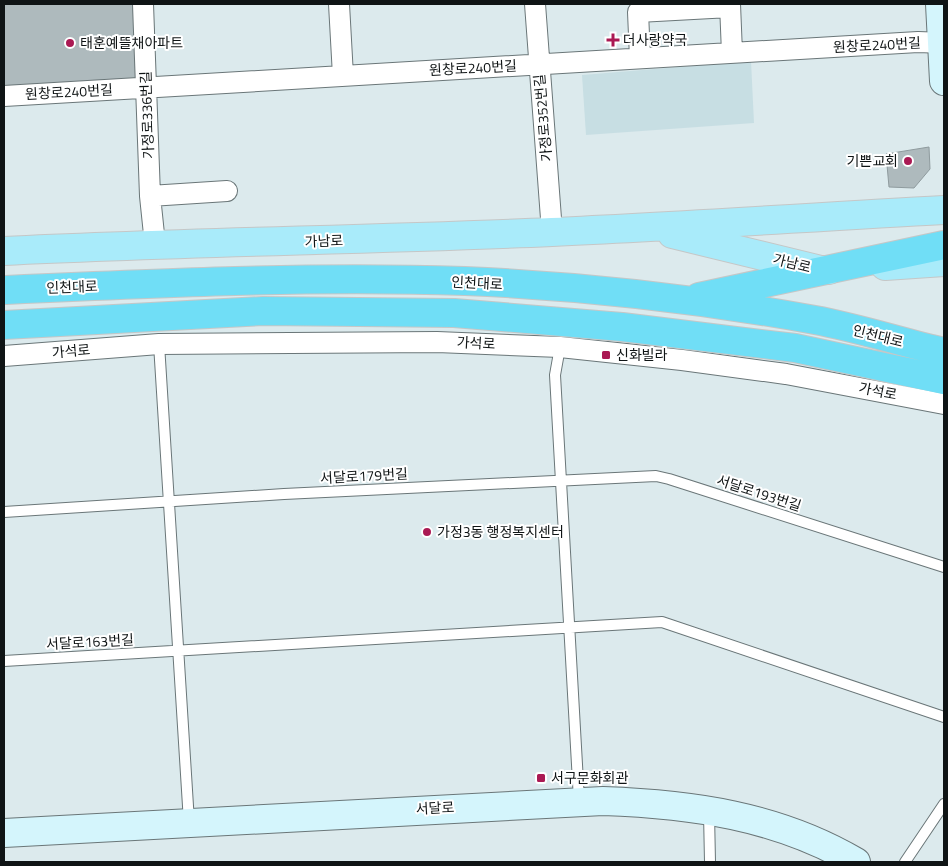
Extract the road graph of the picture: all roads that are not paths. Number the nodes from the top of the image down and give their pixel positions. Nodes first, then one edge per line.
1 (143, 4) edge
2 (339, 4) edge
3 (535, 4) edge
4 (940, 4) edge
5 (730, 5) edge
6 (943, 43) edge
7 (732, 53) junction
8 (640, 58) junction
9 (539, 64) junction
10 (343, 76) junction
11 (944, 81) edge
12 (146, 87) junction
13 (4, 96) edge
14 (227, 191) dead end
15 (150, 196) junction
16 (944, 210) edge
17 (644, 227) junction
18 (552, 232) junction
19 (155, 244) junction
20 (944, 245) edge
21 (4, 251) edge
22 (944, 262) edge
23 (822, 270) junction
24 (4, 290) edge
25 (684, 300) junction
26 (4, 325) edge
27 (159, 344) junction
28 (560, 347) junction
29 (944, 352) edge
30 (4, 356) edge
31 (944, 380) edge
32 (944, 404) edge
33 (561, 481) junction
34 (168, 501) junction
35 (4, 512) edge
36 (944, 567) edge
37 (570, 628) junction
38 (178, 651) junction
39 (4, 661) edge
40 (944, 717) edge
41 (579, 802) junction
42 (944, 804) edge
43 (708, 809) junction
44 (189, 822) junction
45 (4, 833) edge
46 (710, 862) edge
47 (856, 862) edge
48 (905, 862) edge

1 - 12 street, 가정로336번길
2 - 10 street
3 - 9 street, 가정로352번길
4 - 6 street
5 - 7 street
5 - 8 street
6 - 7 street, 원창로240번길
6 - 11 street
7 - 8 street, 원창로240번길
8 - 9 street, 원창로240번길
9 - 10 street, 원창로240번길
9 - 18 street, 가정로352번길
10 - 12 street, 원창로240번길
12 - 13 street, 원창로240번길
12 - 15 street, 가정로336번길
14 - 15 street
15 - 19 street, 가정로336번길
16 - 17 main road, 가남로
17 - 18 main road, 가남로
17 - 23 main road, 가남로
18 - 19 main road, 가남로
19 - 21 main road, 가남로
20 - 23 highway
22 - 23 main road, 가남로
23 - 25 highway
24 - 25 highway, 인천대로
25 - 29 highway, 인천대로
26 - 31 highway, 인천대로
27 - 28 street, 가석로
27 - 30 street, 가석로
27 - 34 lane
28 - 32 street, 가석로
28 - 33 lane
33 - 34 lane, 서달로179번길
33 - 36 lane, 서달로193번길
33 - 37 lane
34 - 35 lane
34 - 38 lane
37 - 38 lane
37 - 40 lane
37 - 41 lane
38 - 39 lane, 서달로163번길
38 - 44 lane
41 - 43 street, 서달로
41 - 44 street, 서달로
42 - 48 lane
43 - 46 lane
43 - 47 street, 서달로
44 - 45 street, 서달로

